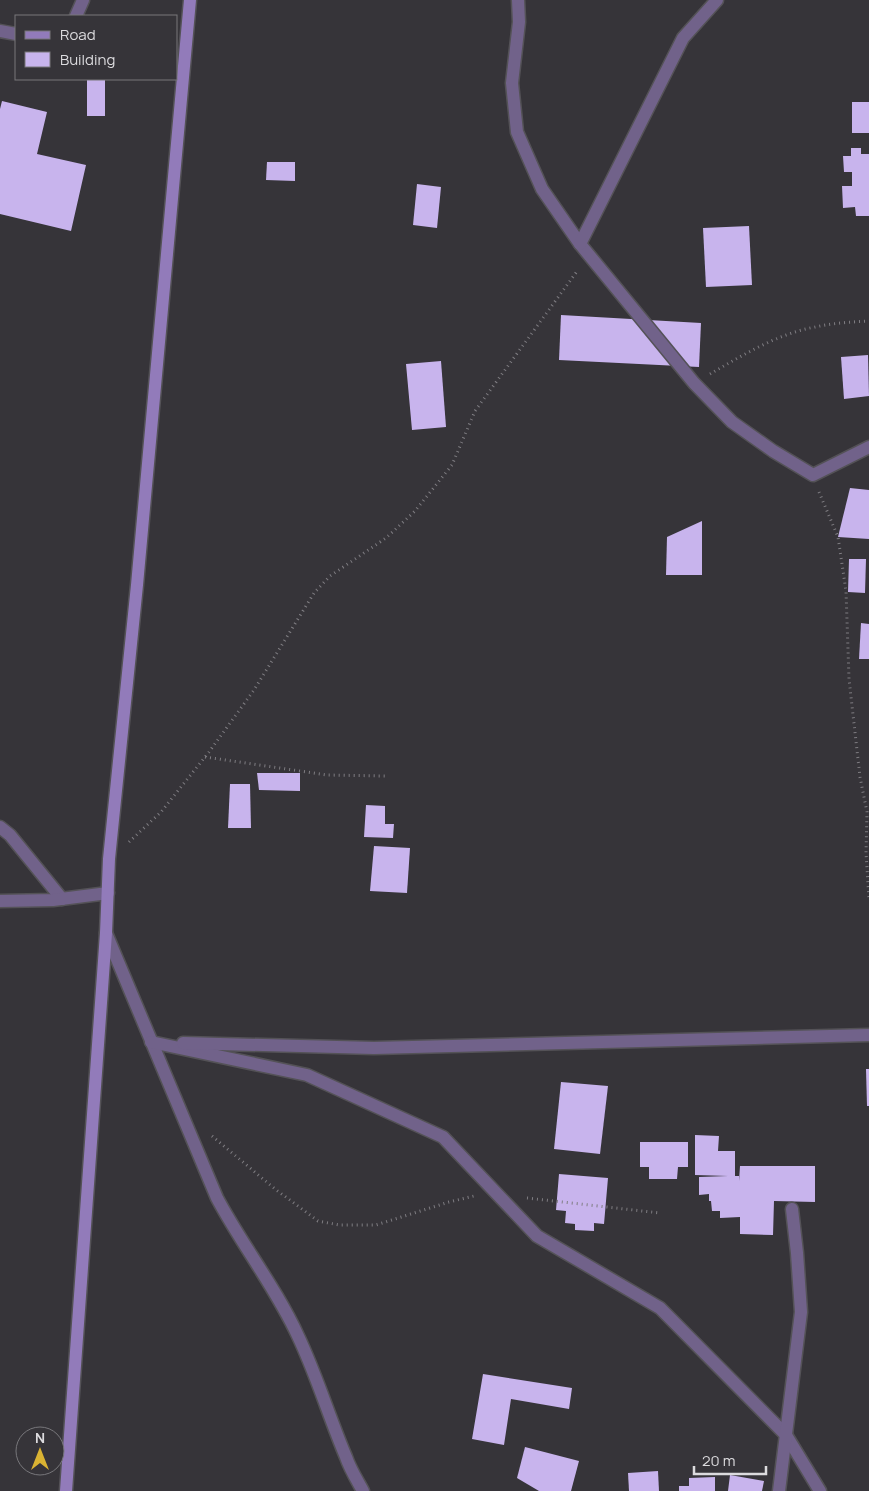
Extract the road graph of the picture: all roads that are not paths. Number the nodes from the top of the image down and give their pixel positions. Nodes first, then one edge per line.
1 (83, 0) edge
2 (190, 0) edge
3 (518, 0) edge
4 (717, 0) edge
5 (76, 15) edge
6 (0, 31) edge
7 (15, 34) edge
8 (580, 244) junction
9 (869, 447) edge
10 (0, 827) edge
11 (108, 894) junction
12 (62, 899) junction
13 (0, 901) edge
14 (106, 933) junction
15 (869, 1035) edge
16 (151, 1042) junction
17 (792, 1209) dead end
18 (786, 1435) junction
19 (66, 1491) edge
20 (363, 1491) edge
21 (779, 1491) edge
22 (820, 1491) edge

1 - 5 street
2 - 11 main road
3 - 8 street
4 - 8 street
6 - 7 street
8 - 9 street
10 - 12 street
11 - 12 street
11 - 14 main road
12 - 13 street
14 - 16 street
14 - 19 main road
15 - 16 street
16 - 18 street
16 - 20 street
17 - 18 street
18 - 21 street
18 - 22 street

